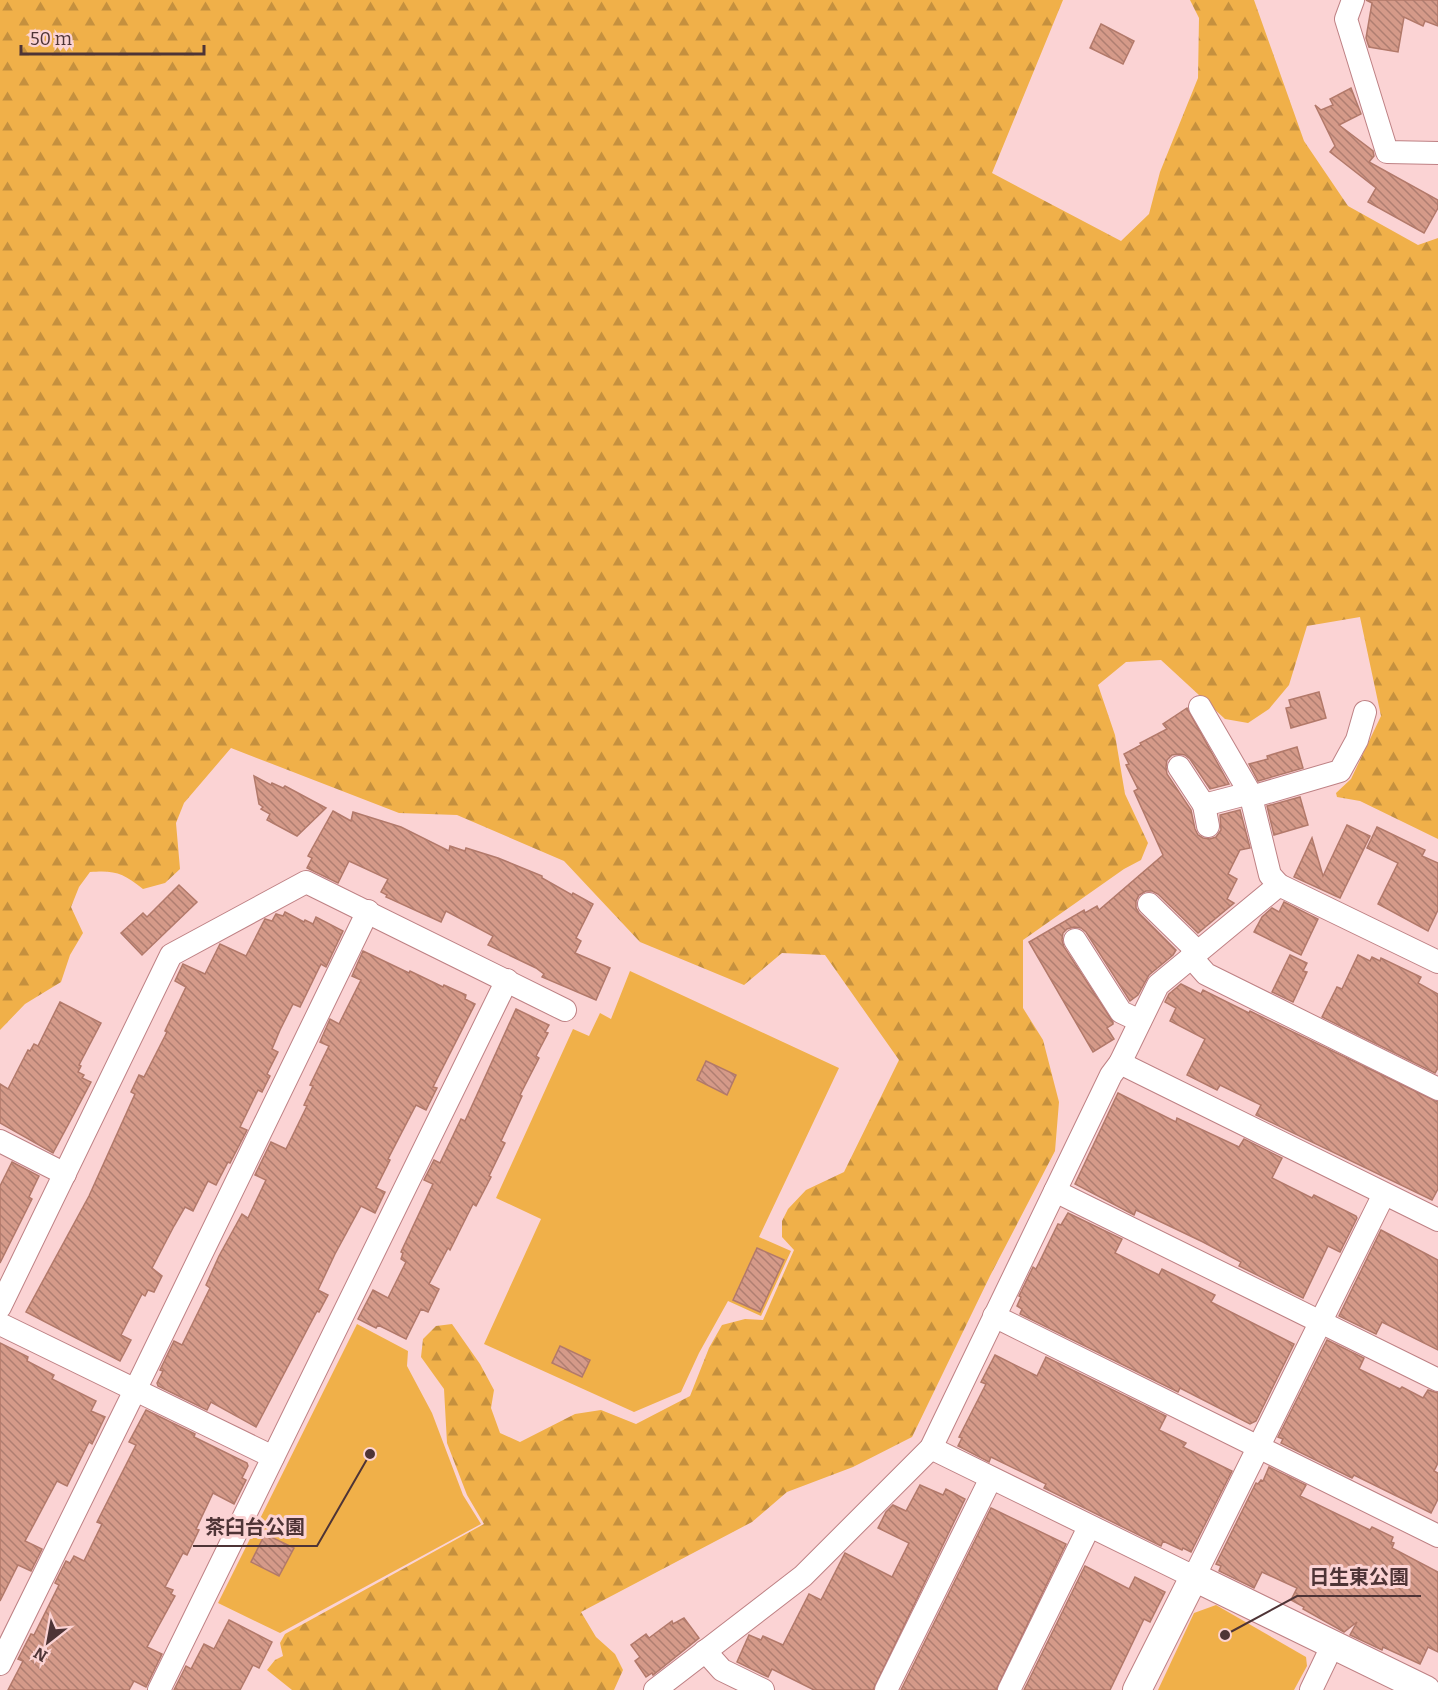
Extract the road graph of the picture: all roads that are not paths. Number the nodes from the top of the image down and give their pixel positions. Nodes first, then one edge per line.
1 (1353, 0) edge
2 (1438, 153) edge
3 (1200, 707) dead end
4 (1365, 712) dead end
5 (1179, 767) dead end
6 (1250, 795) junction
7 (1279, 885) junction
8 (1149, 904) dead end
9 (368, 911) junction
10 (1075, 940) dead end
11 (1194, 955) junction
12 (1438, 962) edge
13 (507, 980) junction
14 (566, 1010) dead end
15 (1140, 1022) junction
16 (1120, 1063) junction
17 (1438, 1089) edge
18 (0, 1141) edge
19 (65, 1174) junction
20 (1055, 1191) junction
21 (1384, 1194) junction
22 (1438, 1220) edge
23 (0, 1307) edge
24 (994, 1316) junction
25 (1320, 1322) junction
26 (0, 1324) edge
27 (1438, 1380) edge
28 (135, 1391) junction
29 (931, 1448) junction
30 (1259, 1448) junction
31 (273, 1457) junction
32 (991, 1478) junction
33 (1089, 1527) junction
34 (1438, 1536) edge
35 (1194, 1577) junction
36 (1334, 1644) junction
37 (705, 1652) junction
38 (0, 1664) edge
39 (159, 1690) edge
40 (655, 1690) edge
41 (764, 1690) edge
42 (886, 1690) edge
43 (1009, 1690) edge
44 (1137, 1690) edge
45 (1311, 1690) edge
46 (1426, 1690) edge

1 - 2 street
3 - 6 street
4 - 6 street
5 - 6 street
6 - 7 street
7 - 11 street
7 - 12 street
8 - 11 street
9 - 13 street
9 - 19 street
9 - 28 street
10 - 15 street
11 - 15 street
11 - 17 street
13 - 14 street
13 - 31 street
15 - 16 street
16 - 20 street
16 - 21 street
18 - 19 street
19 - 23 street
20 - 24 street
20 - 25 street
21 - 22 street
21 - 25 street
24 - 29 street
24 - 30 street
25 - 27 street
25 - 30 street
26 - 28 street
28 - 31 street
28 - 38 street
29 - 32 street
29 - 37 street
30 - 34 street
30 - 35 street
31 - 39 street
32 - 33 street
32 - 42 street
33 - 35 street
33 - 43 street
35 - 36 street
35 - 44 street
36 - 45 street
36 - 46 street
37 - 40 street
37 - 41 street

